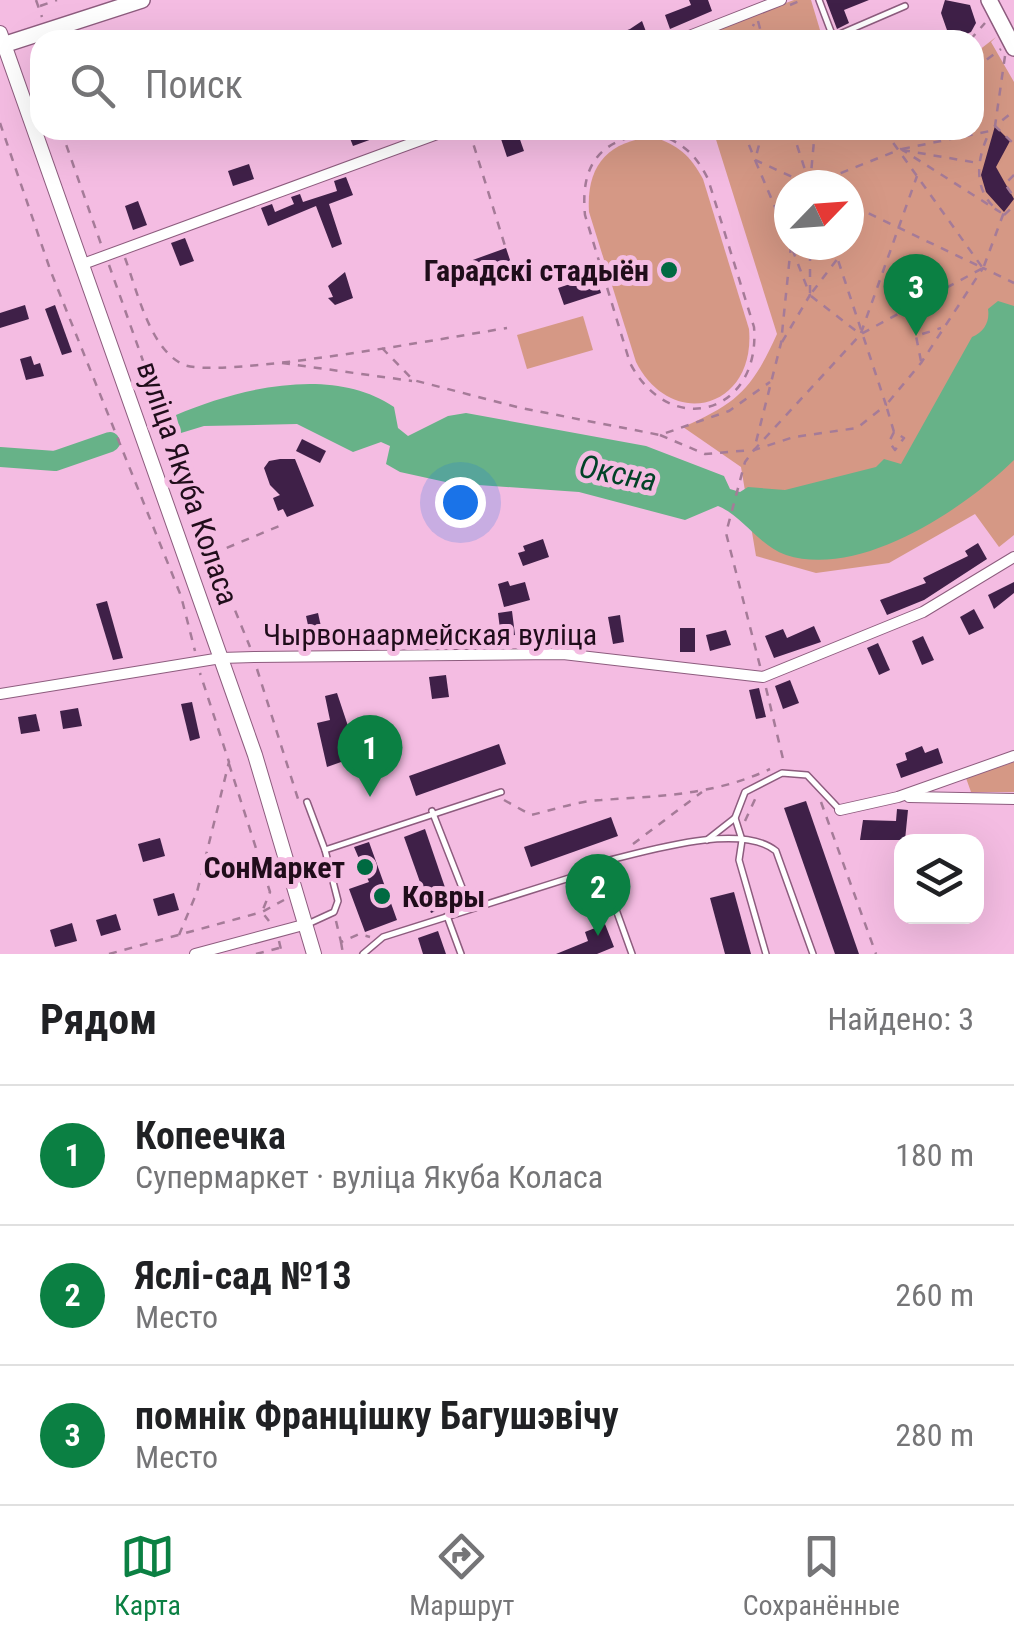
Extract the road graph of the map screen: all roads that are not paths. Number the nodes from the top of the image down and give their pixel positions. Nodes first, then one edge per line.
1 (142, 0) edge
2 (781, 0) edge
3 (819, 0) edge
4 (985, 5) edge
5 (905, 6) dead end
6 (39, 30) edge
7 (716, 30) edge
8 (831, 30) edge
9 (850, 30) edge
10 (30, 33) edge
11 (1, 41) edge
12 (1014, 48) edge
13 (30, 121) edge
14 (37, 140) edge
15 (420, 140) edge
16 (82, 264) junction
17 (1014, 557) edge
18 (221, 658) junction
19 (0, 694) edge
20 (1014, 756) edge
21 (501, 792) road end
22 (898, 797) junction
23 (1014, 799) edge
24 (304, 804) road end
25 (840, 810) joint
26 (432, 811) junction
27 (735, 818) junction
28 (742, 840) junction
29 (705, 842) junction
30 (326, 850) junction
31 (601, 868) junction
32 (470, 908) junction
33 (447, 916) junction
34 (307, 924) junction
35 (199, 954) edge
36 (314, 954) edge
37 (363, 954) edge
38 (461, 954) edge
39 (632, 954) edge
40 (766, 954) edge
41 (814, 954) edge

1 - 6 main road
2 - 7 street
3 - 8 lane
4 - 12 main road
5 - 9 lane
10 - 11 main road
11 - 13 main road, вуліца Якуба Коласа
14 - 16 main road, вуліца Якуба Коласа
15 - 16 street
16 - 18 main road, вуліца Якуба Коласа
17 - 18 street, Чырвонаармейская вуліца
18 - 19 street, Чырвонаармейская вуліца
18 - 34 main road, вуліца Якуба Коласа
20 - 22 street
21 - 26 lane
22 - 23 street
22 - 25 street
24 - 30 lane
25 - 27 lane
26 - 30 lane
26 - 32 lane
27 - 28 lane
27 - 29 lane
28 - 29 lane
28 - 40 lane
28 - 41 lane
29 - 31 lane
30 - 34 lane
31 - 32 lane
31 - 39 lane
32 - 33 lane
33 - 37 lane
33 - 38 lane
34 - 35 street
34 - 36 main road, вуліца Якуба Коласа

